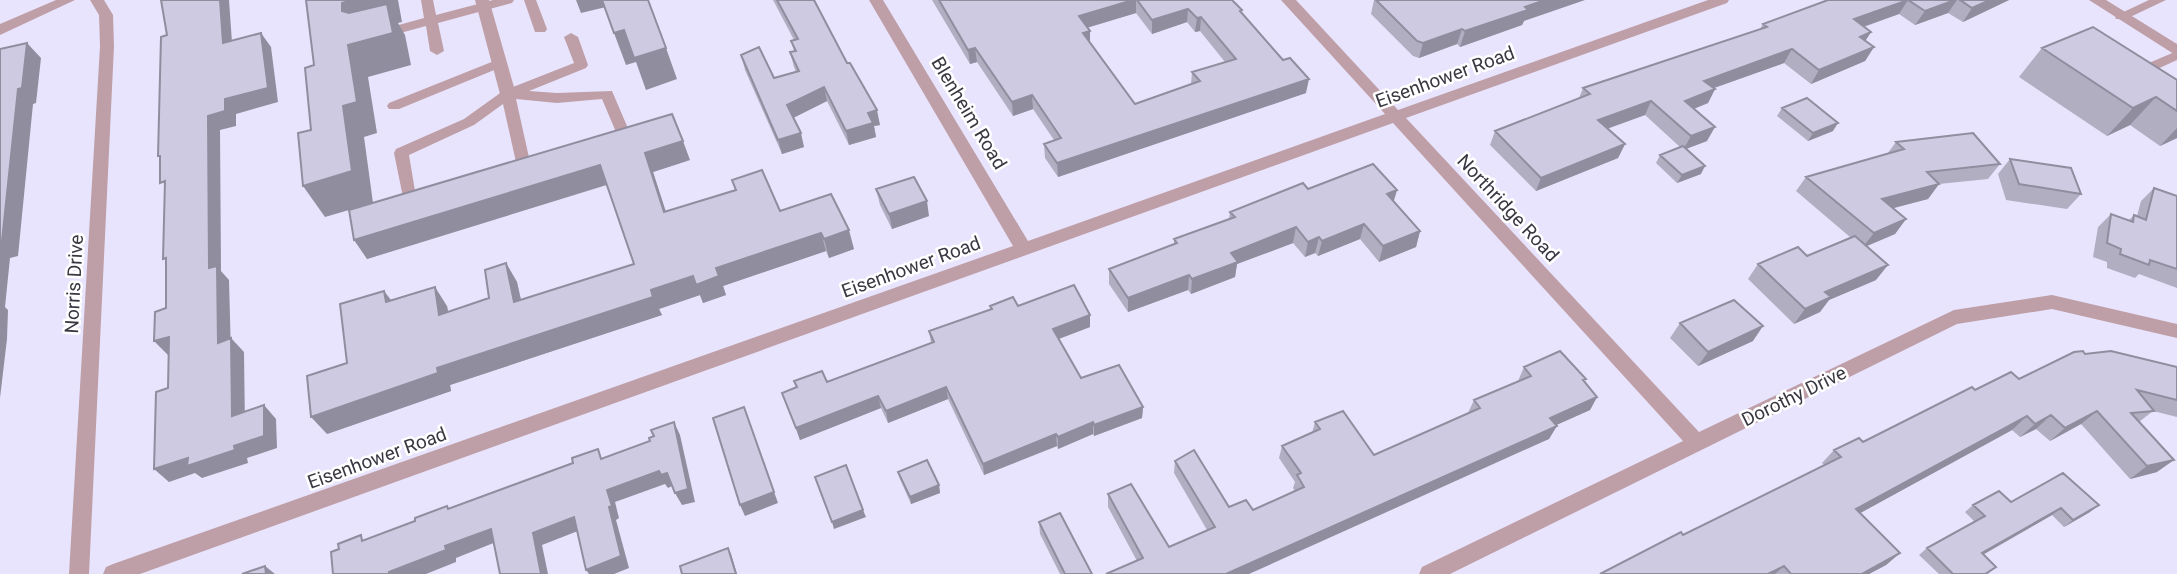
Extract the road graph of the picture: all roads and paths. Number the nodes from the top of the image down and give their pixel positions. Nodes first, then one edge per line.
1 (68, 0) edge
2 (97, 0) edge
3 (427, 0) edge
4 (508, 0) edge
5 (530, 0) edge
6 (876, 0) edge
7 (1288, 0) edge
8 (1722, 0) edge
9 (2096, 0) edge
10 (2160, 0) edge
11 (483, 3) edge
12 (2121, 16) junction
13 (432, 21) junction
14 (540, 29) dead end
15 (0, 30) edge
16 (571, 37) dead end
17 (368, 38) edge
18 (437, 51) dead end
19 (2177, 53) edge
20 (499, 63) junction
21 (2131, 76) edge
22 (508, 94) junction
23 (394, 106) dead end
24 (1395, 117) junction
25 (626, 139) edge
26 (525, 171) edge
27 (410, 203) edge
28 (1024, 249) junction
29 (2177, 331) edge
30 (1698, 444) junction
31 (79, 574) edge
32 (113, 574) edge
33 (1429, 574) edge

1 - 15 street
2 - 31 street, Norris Drive
3 - 13 lane
4 - 11 lane
5 - 14 lane
6 - 28 street, Blenheim Road
7 - 24 street, Northridge Road
8 - 24 street, Eisenhower Road
9 - 12 street
10 - 12 lane
11 - 13 lane
11 - 20 street
12 - 19 street
13 - 17 lane
13 - 18 lane
16 - 22 lane
19 - 21 lane
20 - 22 street
20 - 23 lane
22 - 25 lane
22 - 26 lane
22 - 27 lane
24 - 28 street, Eisenhower Road
24 - 30 street, Northridge Road
28 - 32 street, Eisenhower Road
29 - 30 street, Dorothy Drive
30 - 33 street, Dorothy Drive

